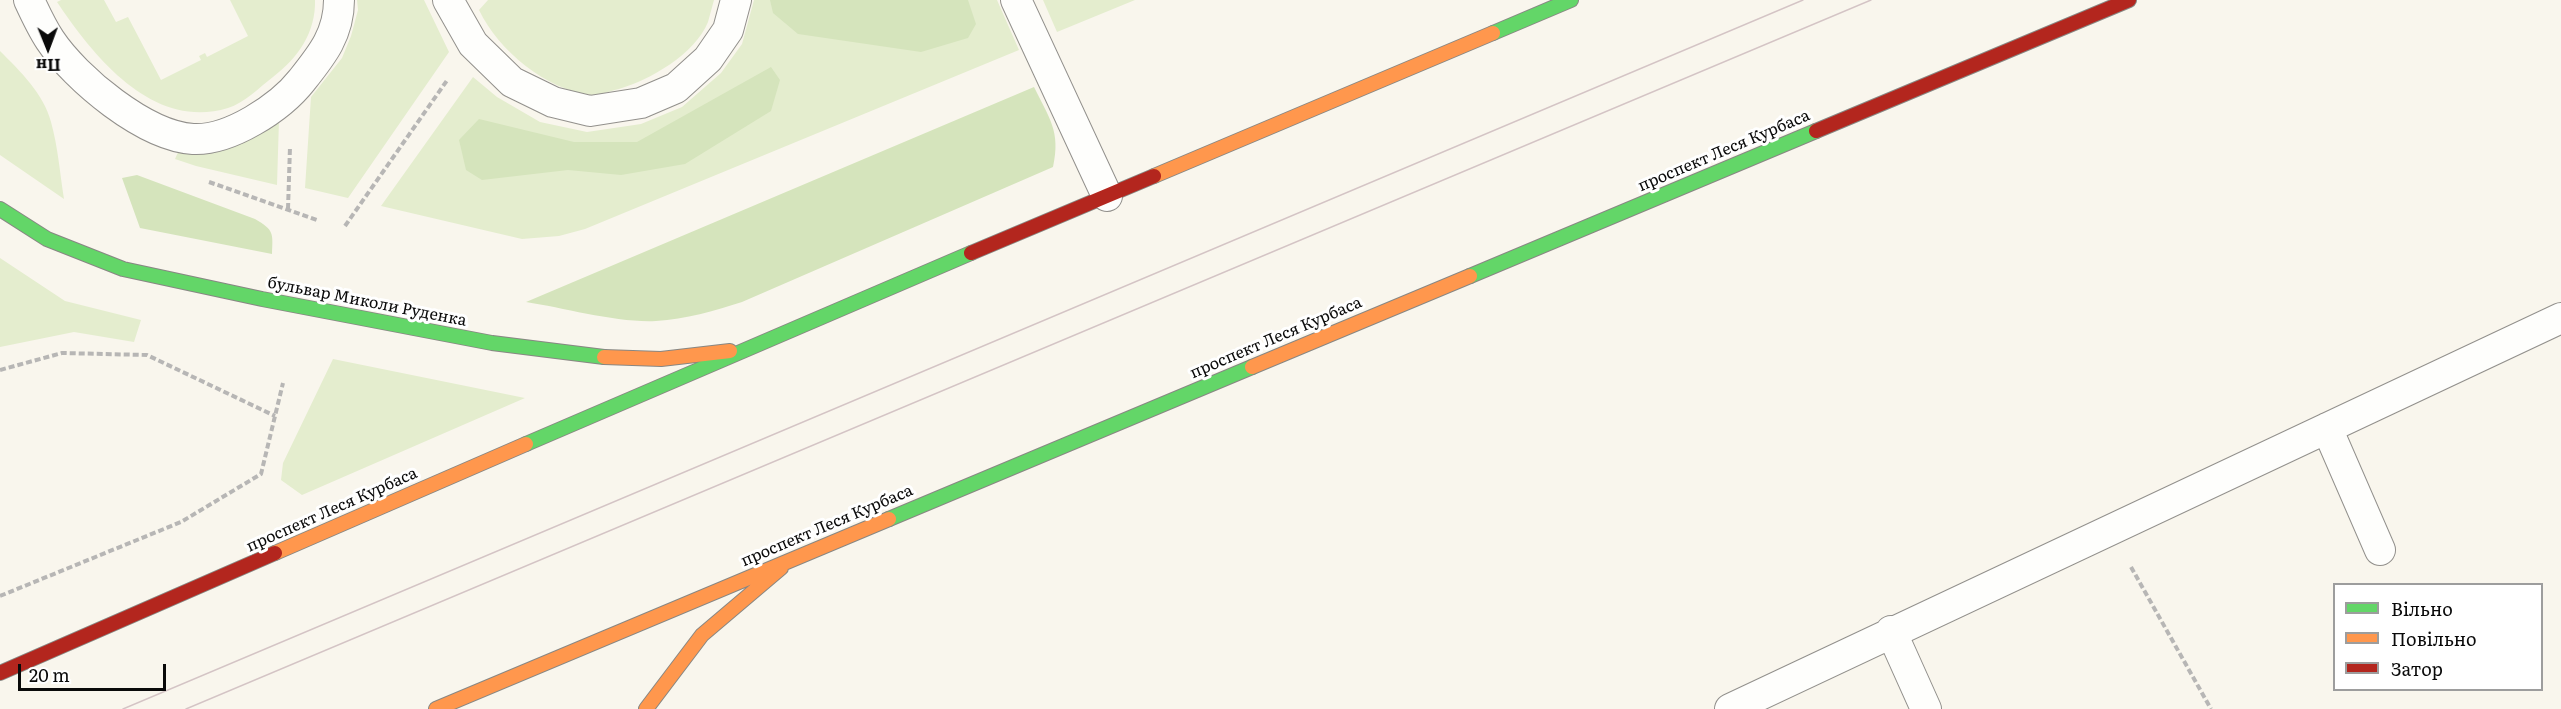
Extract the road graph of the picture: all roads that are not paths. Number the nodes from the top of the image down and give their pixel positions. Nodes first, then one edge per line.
1 (29, 0) edge
2 (339, 0) edge
3 (448, 0) edge
4 (736, 0) edge
5 (1016, 0) edge
6 (1572, 0) edge
7 (2129, 0) edge
8 (1107, 196) junction
9 (0, 209) edge
10 (2561, 318) edge
11 (744, 349) junction
12 (2327, 429) junction
13 (2379, 550) dead end
14 (795, 557) junction
15 (1891, 632) junction
16 (0, 673) edge
17 (436, 709) edge
18 (646, 709) edge
19 (1730, 709) edge
20 (1926, 709) edge

1 - 2 lane
3 - 4 lane
5 - 8 lane
6 - 8 main road, проспект Леся Курбаса
7 - 14 main road, проспект Леся Курбаса
8 - 11 main road, проспект Леся Курбаса
9 - 11 main road, бульвар Миколи Руденка
10 - 12 lane
11 - 16 main road, проспект Леся Курбаса
12 - 13 lane
12 - 15 lane
14 - 17 main road, проспект Леся Курбаса
14 - 18 main road
15 - 19 lane
15 - 20 lane

